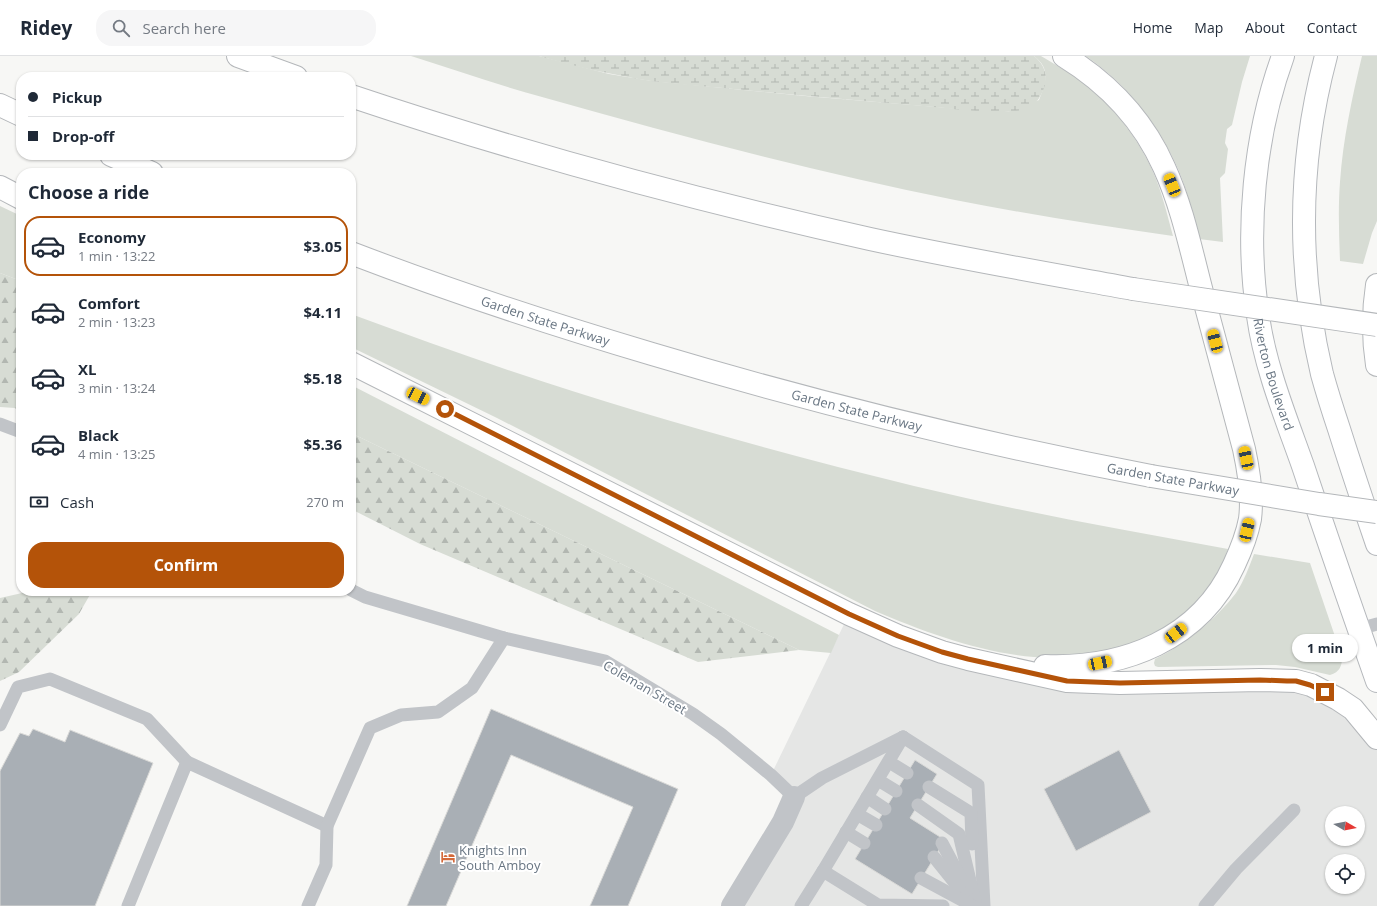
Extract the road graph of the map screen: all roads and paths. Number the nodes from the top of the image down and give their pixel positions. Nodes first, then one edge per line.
1 (238, 56) edge
2 (1064, 56) edge
3 (1326, 56) edge
4 (1280, 61) edge
5 (282, 72) edge
6 (356, 98) edge
7 (0, 105) edge
8 (16, 113) edge
9 (122, 160) edge
10 (141, 168) edge
11 (0, 187) edge
12 (16, 195) edge
13 (356, 255) edge
14 (1377, 285) edge
15 (1377, 326) edge
16 (1377, 365) edge
17 (356, 366) edge
18 (0, 424) edge
19 (16, 430) edge
20 (1377, 512) edge
21 (1377, 544) edge
22 (356, 592) edge
23 (1368, 626) edge
24 (504, 638) junction
25 (994, 664) junction
26 (1377, 681) edge
27 (0, 725) edge
28 (903, 737) junction
29 (1377, 738) edge
30 (187, 762) junction
31 (889, 762) junction
32 (907, 773) dead end
33 (878, 780) junction
34 (929, 787) dead end
35 (896, 791) dead end
36 (794, 797) junction
37 (867, 797) junction
38 (918, 805) dead end
39 (885, 809) dead end
40 (1294, 810) dead end
41 (857, 814) junction
42 (876, 825) dead end
43 (327, 826) junction
44 (846, 832) junction
45 (942, 843) dead end
46 (864, 844) dead end
47 (934, 857) dead end
48 (823, 871) junction
49 (921, 878) dead end
50 (736, 905) edge
51 (128, 906) edge
52 (308, 906) edge
53 (802, 906) edge
54 (943, 906) edge
55 (975, 906) edge
56 (984, 906) edge
57 (1205, 906) edge

1 - 5 main road
2 - 25 main road
3 - 21 main road
4 - 23 main road, Riverton Boulevard
6 - 15 main road, bridge
7 - 8 main road
9 - 10 main road
11 - 12 main road
13 - 20 main road, Garden State Parkway, bridge
14 - 16 main road
17 - 25 main road
18 - 19 lane
22 - 24 lane, Coleman Street
23 - 26 main road, Riverton Boulevard
24 - 36 lane, Coleman Street
24 - 43 lane
25 - 29 main road
27 - 30 lane
28 - 31 lane
28 - 36 lane
28 - 56 lane
30 - 43 lane
30 - 51 lane
31 - 32 lane
31 - 33 lane
33 - 35 lane
33 - 37 lane
34 - 55 lane
36 - 50 street
37 - 39 lane
37 - 41 lane
38 - 55 lane
40 - 57 lane
41 - 42 lane
41 - 44 lane
43 - 52 lane
44 - 46 lane
44 - 48 lane
45 - 55 lane
47 - 55 lane
48 - 53 lane
48 - 54 lane
49 - 55 lane

